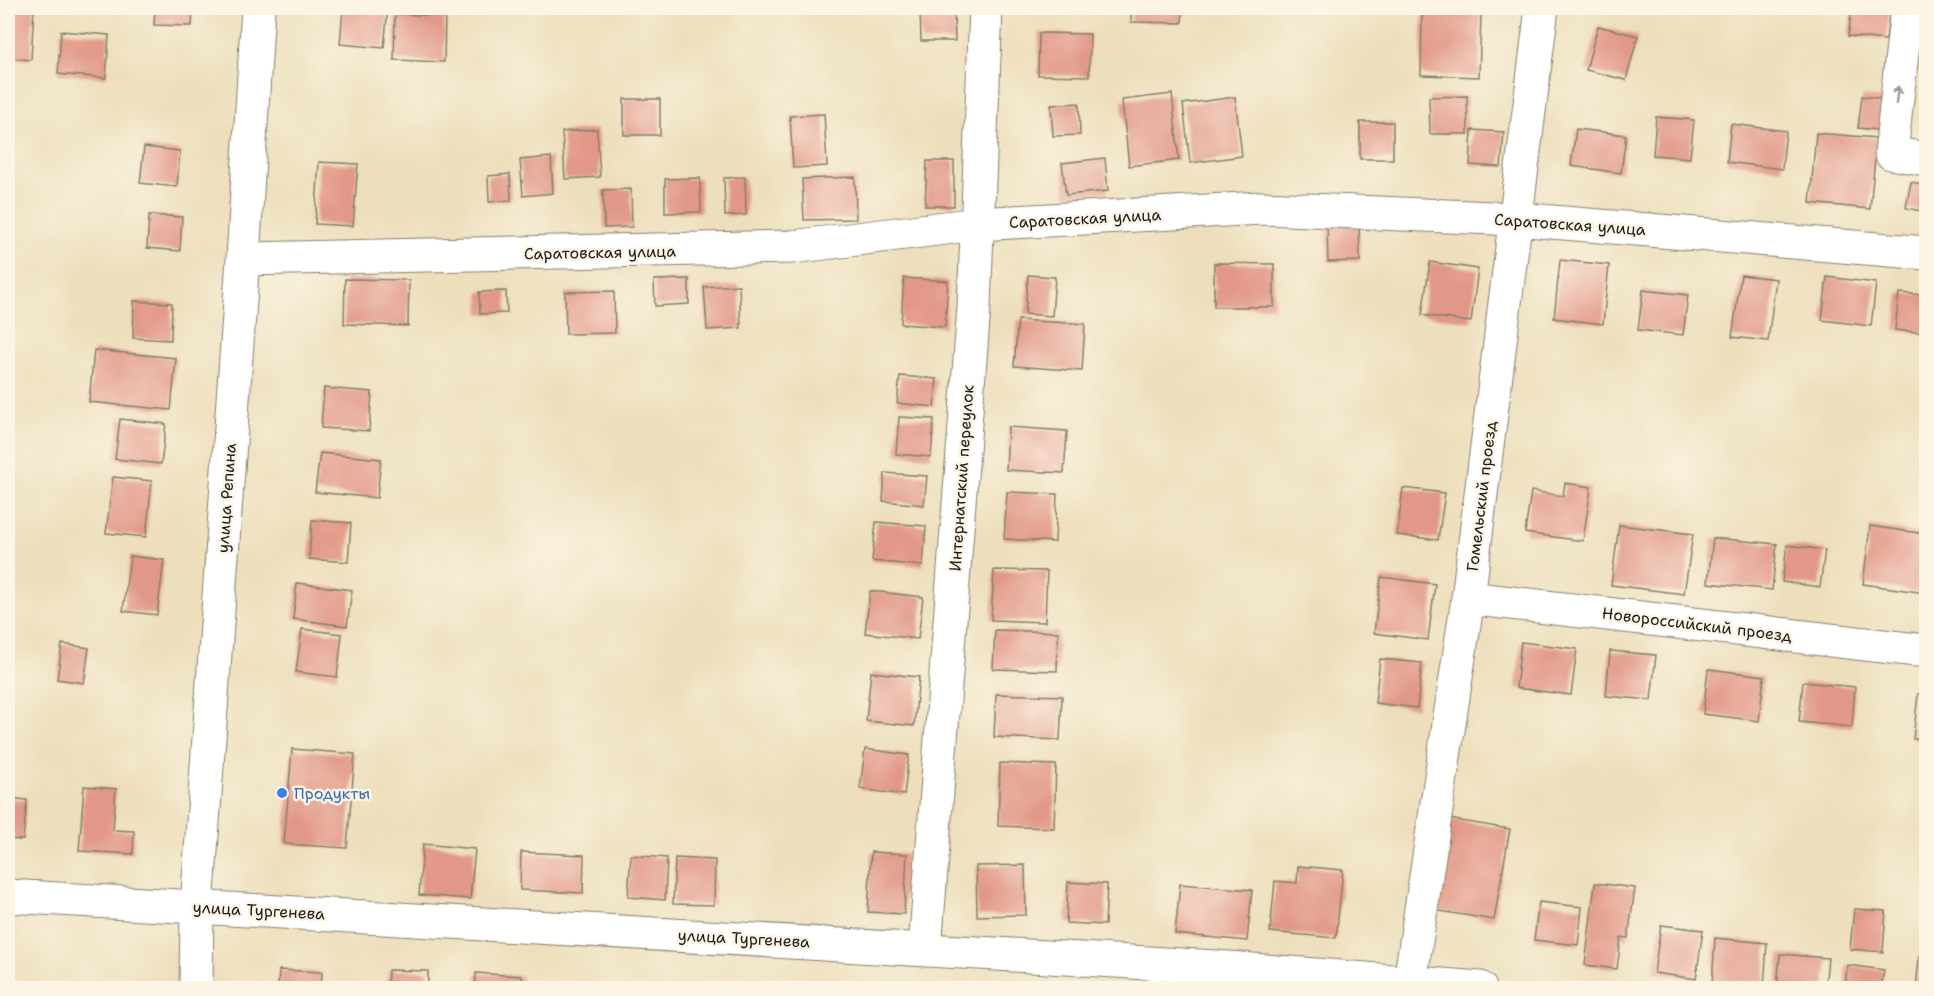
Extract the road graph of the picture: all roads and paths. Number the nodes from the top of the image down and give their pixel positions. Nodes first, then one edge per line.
1 (258, 8) edge
2 (986, 8) edge
3 (1542, 8) edge
4 (1907, 8) edge
5 (1926, 159) edge
6 (1516, 219) junction
7 (978, 224) junction
8 (1926, 253) edge
9 (243, 259) junction
10 (1468, 598) junction
11 (1926, 651) edge
12 (8, 896) edge
13 (196, 907) junction
14 (925, 949) junction
15 (1214, 978) edge
16 (1410, 982) junction
17 (196, 988) edge
18 (1480, 988) edge

1 - 9 street, улица Репина
2 - 7 street, Интернатский переулок
3 - 6 street, Гомельский проезд
5 -> 4 street
6 - 7 street, Саратовская улица
6 - 8 street, Саратовская улица
6 - 10 street, Гомельский проезд
7 - 9 street, Саратовская улица
7 - 14 street, Интернатский переулок
9 - 13 street, улица Репина
10 - 11 street, Новороссийский проезд
10 - 16 street, Гомельский проезд
12 - 13 street, улица Тургенева
13 - 14 street, улица Тургенева
13 - 17 street, улица Репина
14 - 15 street, улица Тургенева
15 - 16 street, улица Тургенева
16 - 18 street, улица Тургенева

